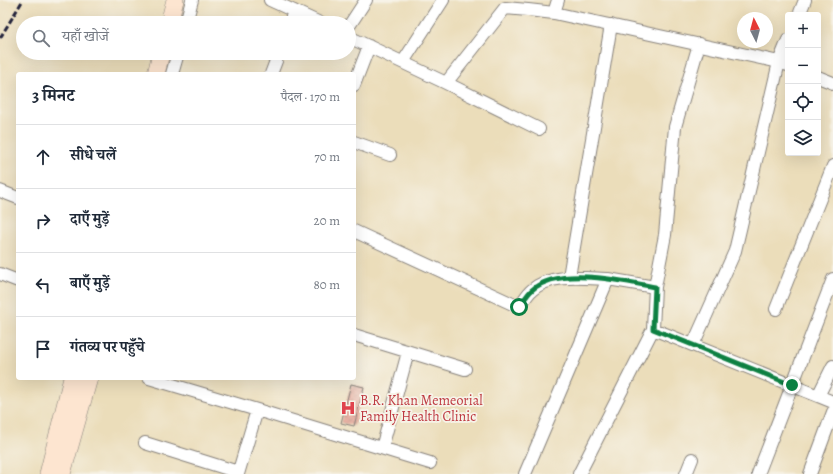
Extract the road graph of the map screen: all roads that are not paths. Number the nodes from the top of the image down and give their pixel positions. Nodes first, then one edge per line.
1 (175, 0) edge
2 (192, 0) edge
3 (270, 0) edge
4 (366, 0) edge
5 (443, 0) edge
6 (558, 0) edge
7 (805, 0) edge
8 (294, 11) junction
9 (800, 12) edge
10 (554, 13) junction
11 (171, 16) edge
12 (188, 16) edge
13 (292, 16) edge
14 (305, 16) edge
15 (356, 16) edge
16 (611, 25) junction
17 (356, 40) edge
18 (699, 44) junction
19 (369, 46) junction
20 (786, 48) edge
21 (159, 60) edge
22 (176, 60) edge
23 (276, 60) edge
24 (403, 62) junction
25 (783, 63) edge
26 (156, 72) edge
27 (173, 72) edge
28 (272, 72) edge
29 (821, 78) edge
30 (356, 80) edge
31 (446, 82) junction
32 (833, 83) edge
33 (539, 128) dead end
34 (356, 143) edge
35 (390, 155) dead end
36 (833, 166) edge
37 (0, 191) edge
38 (16, 197) edge
39 (356, 232) edge
40 (0, 274) edge
41 (569, 277) junction
42 (608, 278) junction
43 (16, 280) edge
44 (833, 280) edge
45 (655, 287) junction
46 (776, 309) dead end
47 (653, 329) junction
48 (356, 336) edge
49 (693, 345) junction
50 (408, 352) junction
51 (833, 366) edge
52 (465, 369) dead end
53 (72, 380) edge
54 (88, 380) edge
55 (157, 380) edge
56 (792, 385) junction
57 (818, 396) junction
58 (833, 402) edge
59 (257, 410) junction
60 (833, 412) edge
61 (145, 443) dead end
62 (382, 448) junction
63 (692, 459) dead end
64 (430, 463) dead end
65 (238, 473) edge
66 (48, 474) edge
67 (62, 474) edge
68 (525, 474) edge
69 (579, 474) edge
70 (686, 474) edge
71 (758, 474) edge
72 (810, 474) edge

1 - 11 main road
2 - 12 street
3 - 8 street
4 - 15 street
5 - 24 street
6 - 10 street
7 - 9 street
8 - 13 street
8 - 14 street
10 - 16 street
10 - 31 street
16 - 18 street
16 - 41 street
17 - 19 street
18 - 25 street
18 - 45 street
19 - 24 street
19 - 30 street
20 - 25 street
21 - 26 main road
22 - 27 street
23 - 28 street
24 - 31 street
25 - 49 street
29 - 32 street
31 - 33 street
34 - 35 street
36 - 46 street
37 - 38 street
39 - 41 street
40 - 43 street
41 - 42 street
42 - 45 street
42 - 68 street
44 - 56 street
45 - 47 street
47 - 49 street
47 - 69 street
48 - 50 street
49 - 56 street
50 - 52 street
50 - 62 street
51 - 57 street
53 - 66 main road
54 - 67 main road
55 - 59 street
56 - 57 street
56 - 71 street
57 - 58 street
59 - 62 street
59 - 65 street
60 - 72 street
61 - 65 street
62 - 64 street
63 - 70 street

